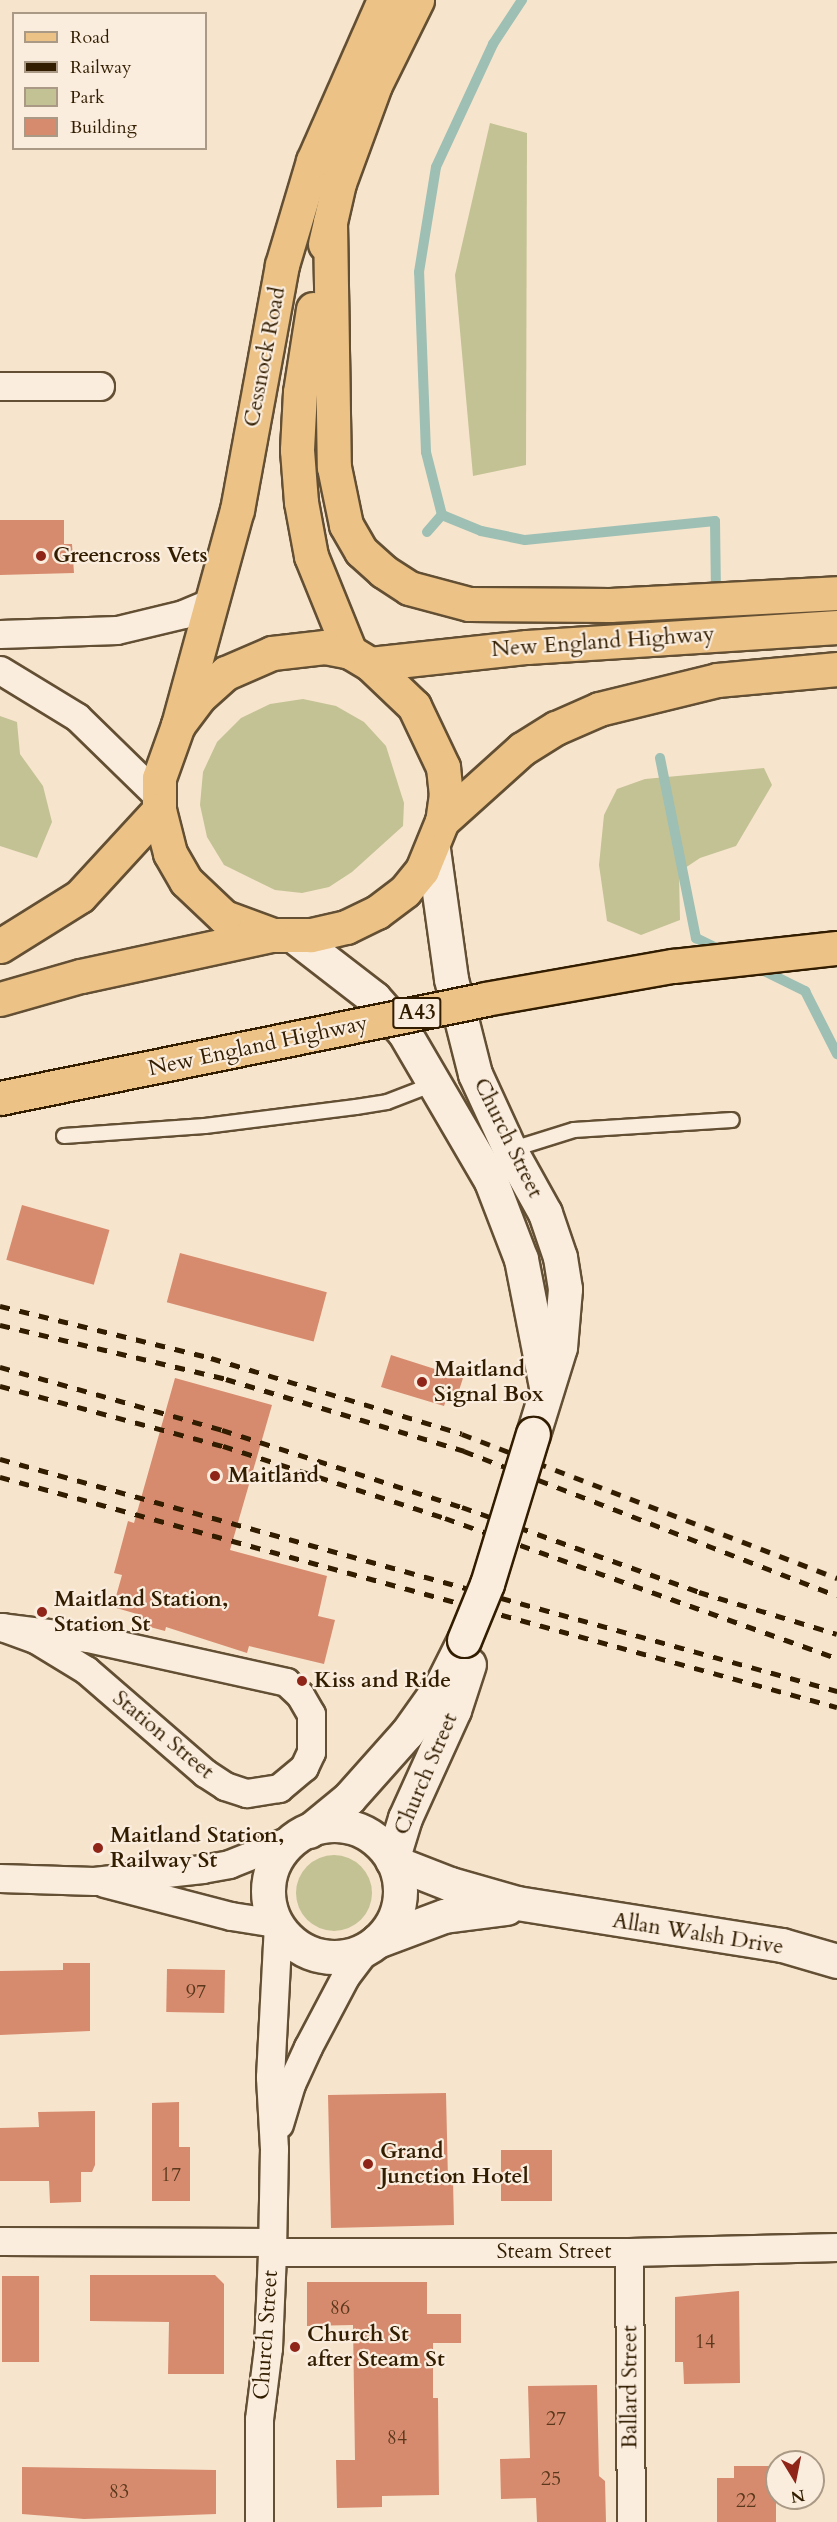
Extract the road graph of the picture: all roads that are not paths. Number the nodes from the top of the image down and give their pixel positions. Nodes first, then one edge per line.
1 (384, 0) edge
2 (417, 0) edge
3 (330, 222) junction
4 (0, 386) edge
5 (100, 386) dead end
6 (837, 593) edge
7 (213, 602) junction
8 (837, 627) edge
9 (0, 634) edge
10 (360, 658) junction
11 (0, 669) edge
12 (837, 669) edge
13 (178, 725) junction
14 (158, 802) junction
15 (437, 835) junction
16 (284, 936) junction
17 (0, 946) edge
18 (837, 948) edge
19 (0, 999) edge
20 (436, 1083) junction
21 (0, 1098) edge
22 (732, 1120) dead end
23 (64, 1136) dead end
24 (510, 1150) junction
25 (547, 1389) junction
26 (1, 1627) edge
27 (469, 1641) junction
28 (303, 1834) junction
29 (393, 1861) junction
30 (0, 1878) edge
31 (94, 1881) junction
32 (558, 1912) junction
33 (277, 1924) junction
34 (373, 1944) junction
35 (837, 1961) edge
36 (274, 2149) junction
37 (0, 2241) edge
38 (272, 2247) junction
39 (837, 2247) edge
40 (629, 2252) junction
41 (259, 2522) edge
42 (631, 2522) edge

1 - 7 main road, Cessnock Road
2 - 3 main road, Cessnock Road
3 - 6 main road
3 - 10 main road, Cessnock Road
4 - 5 street
7 - 9 street
7 - 13 main road, Cessnock Road
8 - 10 main road, New England Highway
10 - 13 main road, New England Highway
10 - 15 main road
11 - 14 street
12 - 15 main road
13 - 14 main road
14 - 16 main road
14 - 17 main road
15 - 16 main road
15 - 24 main road, Church Street
16 - 19 main road
16 - 20 main road, Church Street
18 - 21 main road, New England Highway / A43, bridge
20 - 23 lane
20 - 25 main road, Church Street
22 - 24 lane
24 - 25 main road, Church Street
25 - 27 main road, Church Street, bridge
26 - 26 street, Station Street
27 - 28 main road, Church Street
27 - 29 main road, Church Street
28 - 29 main road
28 - 31 street
28 - 33 main road
29 - 32 main road, Allan Walsh Drive
29 - 34 main road
30 - 31 street
31 - 33 street
32 - 34 main road, Allan Walsh Drive
32 - 35 main road, Allan Walsh Drive
33 - 34 main road
33 - 36 street, Church Street
34 - 36 street, Church Street
36 - 38 street, Church Street
37 - 38 street, Steam Street
38 - 40 street, Steam Street
38 - 41 street, Church Street
39 - 40 street, Steam Street
40 - 42 street, Ballard Street

